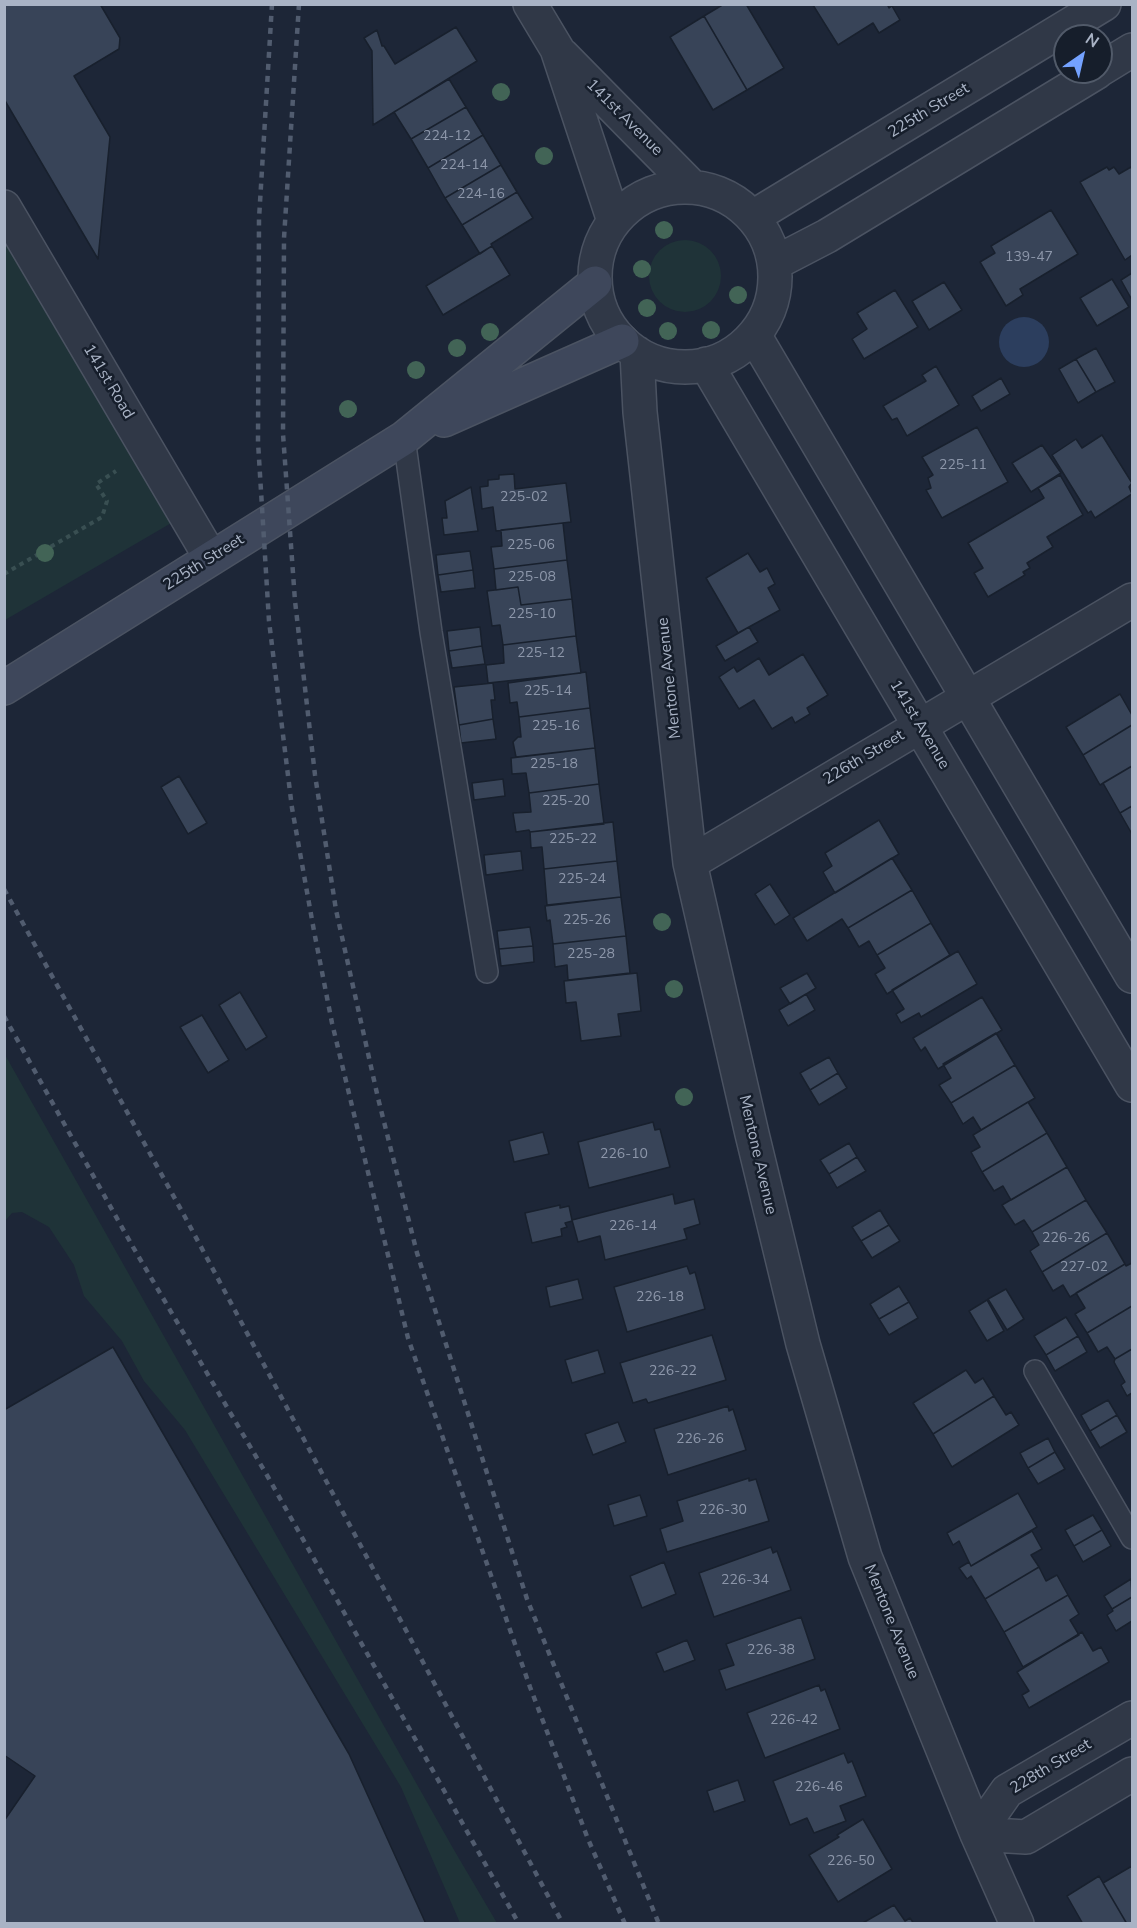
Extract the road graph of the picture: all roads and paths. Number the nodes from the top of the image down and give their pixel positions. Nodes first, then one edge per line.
1 (530, 4) edge
2 (1104, 4) edge
3 (557, 50) junction
4 (1132, 50) edge
5 (1113, 62) edge
6 (1077, 84) edge
7 (691, 186) junction
8 (4, 207) edge
9 (753, 217) junction
10 (614, 221) junction
11 (775, 263) junction
12 (595, 283) junction
13 (754, 335) junction
14 (630, 347) junction
15 (706, 364) junction
16 (404, 438) junction
17 (119, 468) dead end
18 (211, 558) junction
19 (4, 574) edge
20 (1132, 600) edge
21 (4, 688) edge
22 (968, 697) junction
23 (919, 725) junction
24 (690, 862) junction
25 (487, 972) dead end
26 (1132, 976) edge
27 (1132, 1085) edge
28 (1035, 1371) dead end
29 (1132, 1538) edge
30 (1132, 1718) edge
31 (1132, 1773) edge
32 (977, 1834) junction
33 (1017, 1923) edge

1 - 3 street, 141st Avenue
2 - 9 street, 225th Street
3 - 7 street, 141st Avenue
3 - 10 street, 141st Avenue
4 - 5 street
6 - 11 street
7 - 9 street
7 - 10 street
8 - 18 street, 141st Road
9 - 11 street
10 - 12 street
11 - 13 street
12 - 14 street
12 - 16 street, 225th Street
13 - 15 street
13 - 22 street
14 - 15 street
14 - 16 street, 225th Street
14 - 24 street, Mentone Avenue
15 - 23 street, 141st Avenue
16 - 18 street, 225th Street
16 - 25 lane
17 - 19 path
18 - 21 street, 225th Street
20 - 22 street, 226th Street
22 - 23 street, 226th Street
22 - 26 street
23 - 24 street, 226th Street
23 - 27 street, 141st Avenue
24 - 32 street, Mentone Avenue
28 - 29 lane
30 - 32 street, 228th Street
31 - 32 street
32 - 33 street, Mentone Avenue

